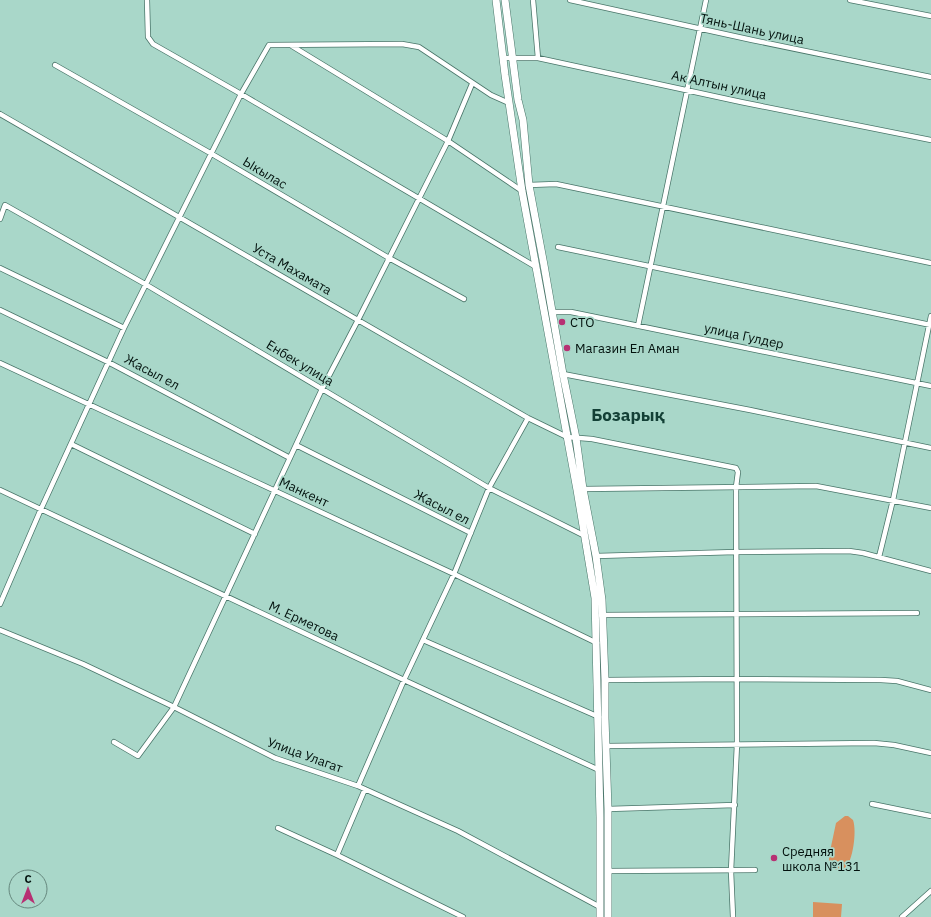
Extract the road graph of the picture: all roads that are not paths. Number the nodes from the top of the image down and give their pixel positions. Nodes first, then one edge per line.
1 (147, 0) edge
2 (496, 0) edge
3 (505, 0) edge
4 (533, 0) edge
5 (570, 0) edge
6 (706, 0) edge
7 (850, 0) edge
8 (931, 16) edge
9 (700, 29) junction
10 (291, 46) junction
11 (503, 58) junction
12 (538, 58) junction
13 (513, 59) junction
14 (55, 65) dead end
15 (931, 77) edge
16 (472, 84) junction
17 (687, 90) junction
18 (241, 94) junction
19 (509, 102) junction
20 (0, 114) edge
21 (448, 140) junction
22 (931, 140) edge
23 (212, 154) junction
24 (529, 184) junction
25 (522, 191) junction
26 (419, 198) junction
27 (663, 207) junction
28 (179, 217) junction
29 (0, 219) edge
30 (558, 247) dead end
31 (389, 258) junction
32 (931, 263) edge
33 (650, 266) junction
34 (536, 267) junction
35 (0, 268) edge
36 (145, 284) junction
37 (464, 299) dead end
38 (0, 310) edge
39 (552, 312) junction
40 (931, 316) edge
41 (358, 320) junction
42 (930, 325) edge
43 (638, 326) junction
44 (124, 328) junction
45 (108, 362) junction
46 (0, 363) edge
47 (562, 374) junction
48 (918, 384) junction
49 (931, 386) edge
50 (322, 389) junction
51 (89, 405) junction
52 (528, 418) junction
53 (567, 437) junction
54 (576, 438) junction
55 (904, 442) junction
56 (71, 444) junction
57 (296, 445) junction
58 (931, 448) edge
59 (290, 458) junction
60 (736, 487) junction
61 (489, 488) junction
62 (583, 489) junction
63 (0, 490) edge
64 (275, 491) junction
65 (893, 500) junction
66 (931, 508) edge
67 (41, 509) junction
68 (471, 533) junction
69 (255, 534) junction
70 (585, 536) junction
71 (736, 552) junction
72 (596, 556) junction
73 (879, 557) junction
74 (931, 571) edge
75 (454, 574) junction
76 (226, 596) junction
77 (0, 604) edge
78 (917, 613) dead end
79 (737, 614) junction
80 (596, 615) junction
81 (604, 615) junction
82 (0, 630) edge
83 (423, 640) junction
84 (597, 644) junction
85 (737, 679) junction
86 (404, 680) junction
87 (605, 680) junction
88 (931, 690) edge
89 (174, 707) junction
90 (599, 717) junction
91 (114, 742) dead end
92 (737, 744) junction
93 (606, 746) junction
94 (931, 753) edge
95 (599, 770) junction
96 (603, 785) junction
97 (358, 786) junction
98 (365, 789) junction
99 (872, 804) dead end
100 (735, 805) junction
101 (608, 809) junction
102 (931, 816) edge
103 (278, 828) dead end
104 (337, 855) junction
105 (755, 870) dead end
106 (608, 871) junction
107 (731, 871) junction
108 (931, 891) edge
109 (600, 907) junction
110 (463, 917) edge
111 (600, 917) edge
112 (608, 917) edge
113 (733, 917) edge
114 (902, 917) edge

1 - 18 street
2 - 11 main road
3 - 13 main road
4 - 12 street
5 - 9 street, Тянь-Шань улица
6 - 9 street
7 - 8 street
9 - 15 street, Тянь-Шань улица
9 - 17 street
10 - 16 street
10 - 18 street
10 - 21 street
11 - 13 street, Ак Алтын улица
11 - 19 main road
12 - 13 street, Ак Алтын улица
12 - 17 street, Ак Алтын улица
13 - 24 main road
14 - 23 street, Ыкылас
16 - 19 street
16 - 21 street
17 - 22 street, Ак Алтын улица
17 - 27 street
18 - 23 street
18 - 26 street
19 - 25 main road
20 - 28 street, Уста Махамата
21 - 25 street
21 - 26 street
23 - 28 street
23 - 31 street, Ыкылас
24 - 27 street
24 - 39 main road
25 - 34 main road
26 - 31 street
26 - 34 street
27 - 32 street
27 - 33 street
28 - 36 street
28 - 41 street, Уста Махамата
29 - 36 street, Енбек улица
30 - 33 street
31 - 37 street, Ыкылас
31 - 41 street
33 - 42 street
33 - 43 street
34 - 53 main road
35 - 44 street
36 - 44 street
36 - 50 street, Енбек улица
38 - 45 street, Жасыл ел
39 - 43 street, улица Гулдер
39 - 47 main road
40 - 42 street
41 - 50 street
41 - 52 street, Уста Махамата
42 - 48 street
43 - 48 street, улица Гулдер
44 - 45 street
45 - 51 street
45 - 59 street, Жасыл ел
46 - 51 street, Манкент
47 - 54 main road
47 - 55 street
48 - 49 street, улица Гулдер
48 - 55 street
50 - 57 street
50 - 61 street, Енбек улица
51 - 56 street
51 - 64 street, Манкент
52 - 53 street, Уста Махамата
52 - 61 street
53 - 54 street, Уста Махамата
53 - 70 main road
54 - 60 street, Уста Махамата
54 - 62 main road
55 - 58 street
55 - 65 street
56 - 67 street
56 - 69 street
57 - 59 street
57 - 68 street, Жасыл ел
59 - 64 street
60 - 62 street
60 - 65 street
60 - 71 street
61 - 68 street
61 - 70 street, Енбек улица
62 - 72 main road
63 - 67 street, М. Ерметова
64 - 69 street
64 - 75 street, Манкент
65 - 66 street
65 - 73 street
67 - 76 street, М. Ерметова
67 - 77 street
68 - 75 street
69 - 76 street
70 - 80 main road
71 - 72 street
71 - 73 street
71 - 79 street
72 - 81 main road
73 - 74 street
75 - 83 street
75 - 84 street, Манкент
76 - 86 street, М. Ерметова
76 - 89 street
78 - 79 street
79 - 81 street
79 - 85 street
80 - 81 street
80 - 84 main road
81 - 87 main road
82 - 89 street, Улица Улагат
83 - 86 street
83 - 90 street
84 - 90 main road
85 - 87 street
85 - 88 street
85 - 92 street
86 - 95 street, М. Ерметова
86 - 97 street
87 - 93 main road
89 - 91 street
89 - 97 street, Улица Улагат
90 - 95 main road
92 - 93 street
92 - 94 street
92 - 100 street
93 - 96 main road
95 - 96 main road
96 - 101 main road
96 - 109 main road
97 - 98 street, Улица Улагат
98 - 104 street
98 - 109 street, Улица Улагат
99 - 102 street
100 - 101 street
100 - 107 street
101 - 106 main road
103 - 104 street
104 - 110 street
105 - 107 street
106 - 107 street
106 - 112 main road
107 - 113 street
108 - 114 street
109 - 111 main road

